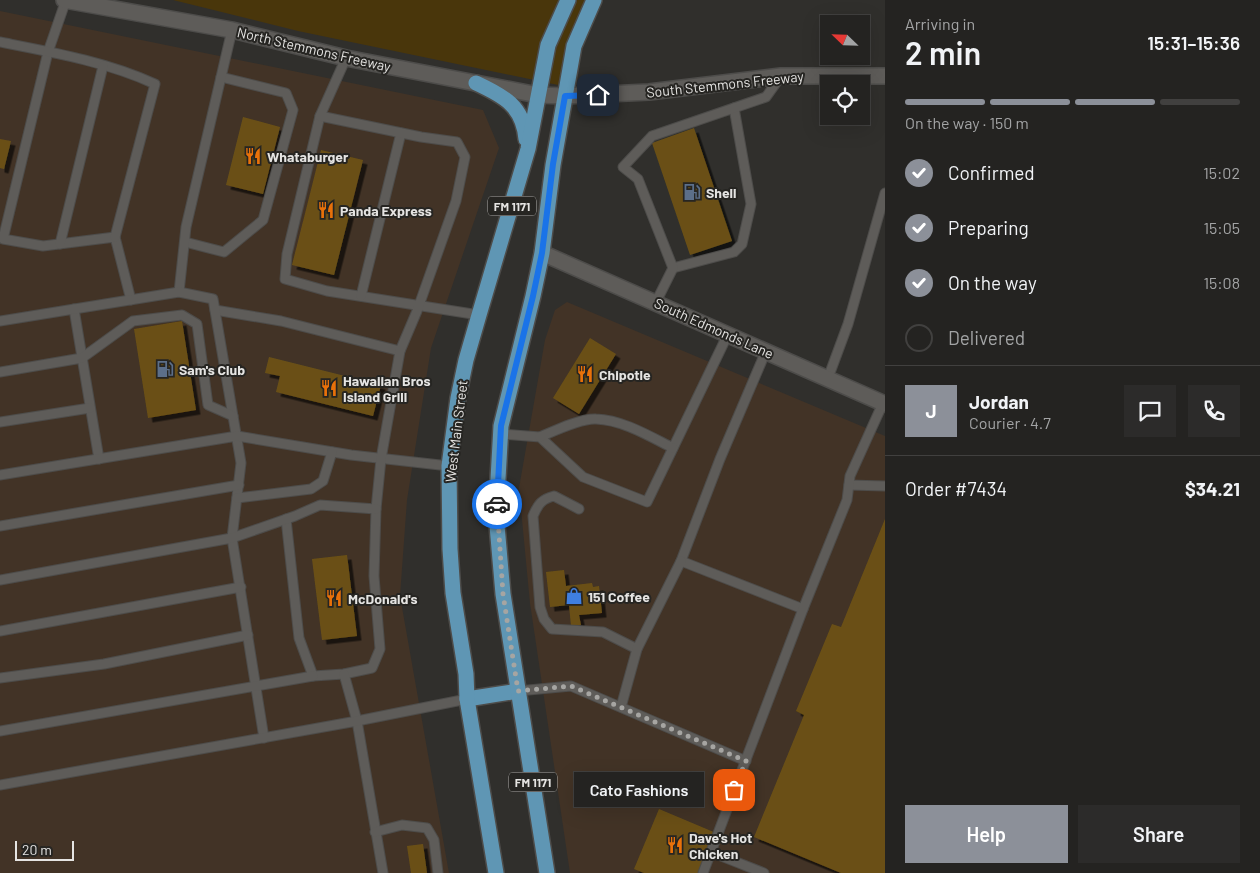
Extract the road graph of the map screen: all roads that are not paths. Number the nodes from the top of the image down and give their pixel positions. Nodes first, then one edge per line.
1 (65, 0) edge
2 (568, 0) edge
3 (594, 0) edge
4 (232, 30) junction
5 (0, 42) edge
6 (48, 52) junction
7 (346, 58) junction
8 (103, 66) junction
9 (781, 76) junction
10 (885, 76) edge
11 (221, 77) junction
12 (476, 83) junction
13 (538, 95) junction
14 (565, 96) junction
15 (734, 108) junction
16 (320, 116) junction
17 (401, 133) junction
18 (528, 149) junction
19 (884, 197) edge
20 (115, 237) junction
21 (185, 242) junction
22 (60, 244) junction
23 (542, 253) junction
24 (673, 268) junction
25 (179, 292) junction
26 (361, 296) junction
27 (131, 300) junction
28 (656, 302) junction
29 (419, 305) junction
30 (74, 309) junction
31 (214, 310) junction
32 (479, 315) junction
33 (0, 321) edge
34 (728, 334) junction
35 (400, 351) junction
36 (766, 351) junction
37 (82, 358) junction
38 (0, 372) edge
39 (828, 378) junction
40 (884, 403) edge
41 (90, 408) junction
42 (233, 416) junction
43 (0, 422) edge
44 (500, 434) junction
45 (237, 436) junction
46 (540, 437) junction
47 (673, 448) junction
48 (332, 452) junction
49 (99, 459) junction
50 (381, 459) junction
51 (449, 466) junction
52 (0, 475) edge
53 (238, 485) junction
54 (849, 485) junction
55 (885, 486) edge
56 (237, 498) junction
57 (376, 509) junction
58 (579, 509) dead end
59 (286, 519) junction
60 (0, 526) edge
61 (232, 538) junction
62 (681, 562) junction
63 (0, 580) edge
64 (241, 586) junction
65 (803, 609) junction
66 (0, 630) edge
67 (248, 635) junction
68 (637, 648) junction
69 (344, 674) junction
70 (313, 676) junction
71 (0, 678) edge
72 (256, 687) junction
73 (518, 691) junction
74 (467, 699) junction
75 (621, 707) junction
76 (357, 721) junction
77 (0, 730) edge
78 (264, 738) junction
79 (746, 761) junction
80 (0, 785) edge
81 (375, 832) junction
82 (711, 852) junction
83 (383, 873) edge
84 (438, 873) edge
85 (496, 873) edge
86 (547, 873) edge
87 (703, 873) edge
88 (764, 873) edge

1 - 4 main road, North Stemmons Freeway
1 - 6 lane
2 - 13 main road, West Main Street / FM 1171
3 - 14 main road, FM 1171
4 - 7 main road, North Stemmons Freeway
4 - 11 lane
5 - 6 lane
6 - 8 lane
6 - 22 lane
7 - 12 main road, North Stemmons Freeway
7 - 16 lane
8 - 20 lane
8 - 22 lane
9 - 10 main road, South Stemmons Freeway
9 - 14 main road, South Stemmons Freeway
9 - 15 lane
11 - 21 lane
11 - 21 lane
12 - 13 main road, North Stemmons Freeway
12 - 18 main road
13 - 14 main road, North Stemmons Freeway
13 - 18 main road, West Main Street / FM 1171
14 - 23 main road, FM 1171
15 - 24 lane
15 - 24 lane
16 - 17 lane
16 - 26 lane
17 - 26 lane
17 - 29 lane
18 - 32 main road, West Main Street / FM 1171
19 - 39 lane
20 - 22 lane
20 - 27 lane
21 - 25 lane
23 - 28 main road, South Edmonds Lane
23 - 44 main road, FM 1171
24 - 28 lane
25 - 27 lane
25 - 31 lane
26 - 29 lane
27 - 30 lane
28 - 34 main road, South Edmonds Lane
29 - 32 lane
29 - 35 lane
30 - 33 lane
30 - 37 lane
31 - 35 lane
31 - 42 lane
32 - 51 main road, West Main Street / FM 1171
34 - 36 main road, South Edmonds Lane
34 - 47 lane
35 - 50 lane
36 - 39 main road, South Edmonds Lane
36 - 62 lane
37 - 38 lane
37 - 41 lane
37 - 42 lane
39 - 40 main road, South Edmonds Lane
40 - 54 lane
41 - 43 lane
41 - 49 lane
42 - 45 lane
44 - 46 lane
44 - 73 main road, FM 1171
45 - 48 lane
45 - 49 lane
45 - 53 lane
46 - 47 lane
46 - 47 lane
48 - 50 lane
48 - 56 lane
49 - 52 lane
50 - 51 lane
50 - 57 lane
51 - 74 main road, West Main Street / FM 1171
53 - 56 lane
53 - 60 lane
54 - 55 lane
54 - 65 lane
56 - 61 lane
57 - 59 lane
57 - 69 lane
58 - 68 lane
59 - 61 lane
59 - 70 lane
61 - 63 lane
61 - 64 lane
62 - 65 lane
62 - 68 lane
64 - 66 lane
64 - 67 lane
65 - 79 lane
67 - 71 lane
67 - 72 lane
68 - 75 lane
69 - 70 lane
69 - 76 lane
70 - 72 lane
72 - 77 lane
72 - 78 lane
73 - 74 main road
73 - 75 lane
73 - 86 main road, FM 1171
74 - 76 lane
74 - 85 main road, West Main Street / FM 1171
75 - 79 lane
76 - 78 lane
76 - 81 lane
78 - 80 lane
79 - 82 lane
81 - 83 lane
81 - 84 lane
82 - 87 lane
82 - 88 lane

